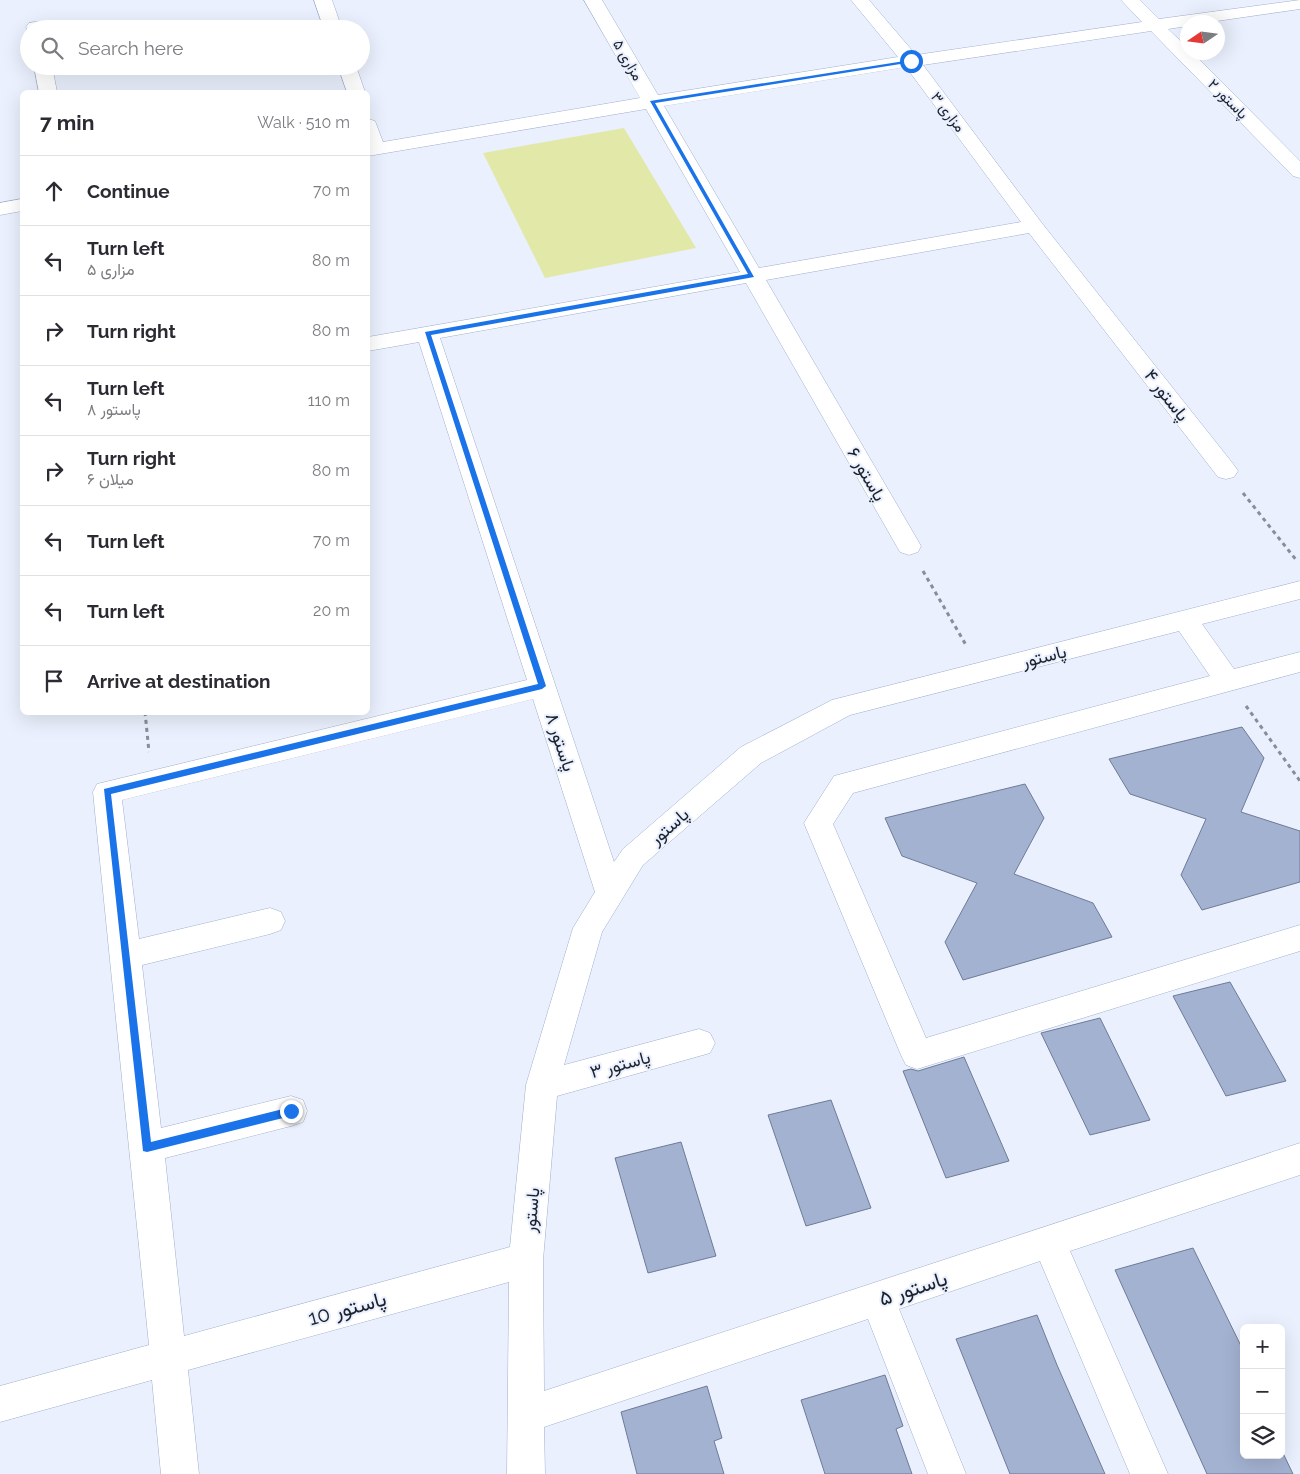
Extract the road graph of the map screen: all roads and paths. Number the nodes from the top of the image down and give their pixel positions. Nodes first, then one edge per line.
1 (323, 0) edge
2 (593, 0) edge
3 (860, 0) edge
4 (1130, 0) edge
5 (1300, 4) edge
6 (330, 20) edge
7 (1156, 26) junction
8 (911, 61) junction
9 (45, 75) edge
10 (350, 75) edge
11 (48, 90) edge
12 (355, 90) edge
13 (652, 102) junction
14 (372, 149) edge
15 (1300, 172) edge
16 (20, 205) edge
17 (0, 209) edge
18 (1034, 226) junction
19 (752, 276) junction
20 (427, 333) junction
21 (370, 344) edge
22 (1226, 471) joint
23 (908, 546) joint
24 (1300, 565) edge
25 (1300, 590) edge
26 (1185, 620) junction
27 (1300, 662) edge
28 (981, 672) junction
29 (1228, 682) junction
30 (542, 686) junction
31 (145, 715) edge
32 (152, 779) junction
33 (1300, 781) edge
34 (610, 894) junction
35 (270, 920) dead end
36 (1300, 938) edge
37 (124, 956) junction
38 (699, 1043) dead end
39 (542, 1085) junction
40 (291, 1111) dead end
41 (147, 1148) junction
42 (1300, 1159) edge
43 (1049, 1242) junction
44 (526, 1260) junction
45 (878, 1299) junction
46 (169, 1357) junction
47 (0, 1404) edge
48 (526, 1415) junction
49 (180, 1474) edge
50 (526, 1474) edge
51 (947, 1474) edge
52 (1149, 1474) edge

1 - 6 street
2 - 13 street, مزاری ۵
3 - 8 street, مزاری ۳
4 - 7 street, پاستور ۲
5 - 7 street
7 - 8 street
7 - 15 street, پاستور ۲
8 - 13 street
8 - 18 street, مزاری ۳
9 - 11 street
10 - 12 street
13 - 14 street
13 - 19 street, مزاری ۵
16 - 17 street
18 - 19 street
18 - 22 street, پاستور ۴
19 - 20 street
19 - 23 street, پاستور ۶
20 - 21 street
20 - 30 street, پاستور ۸
22 - 24 path
23 - 28 path
25 - 26 street, پاستور
26 - 28 street, پاستور
26 - 29 street
27 - 29 street
28 - 34 street, پاستور
29 - 33 path
29 - 36 street
30 - 32 street
30 - 34 street, پاستور ۸
31 - 32 path
32 - 37 street
34 - 39 street, پاستور
35 - 37 street
37 - 41 street
38 - 39 street, پاستور ۳
39 - 44 street, پاستور
40 - 41 street
41 - 46 street
42 - 43 street, پاستور ۵
43 - 45 street, پاستور ۵
43 - 52 street
44 - 46 street, پاستور 10
44 - 48 street, پاستور
45 - 48 street, پاستور ۵
45 - 51 street
46 - 47 street, پاستور 10
46 - 49 street
48 - 50 street, پاستور

